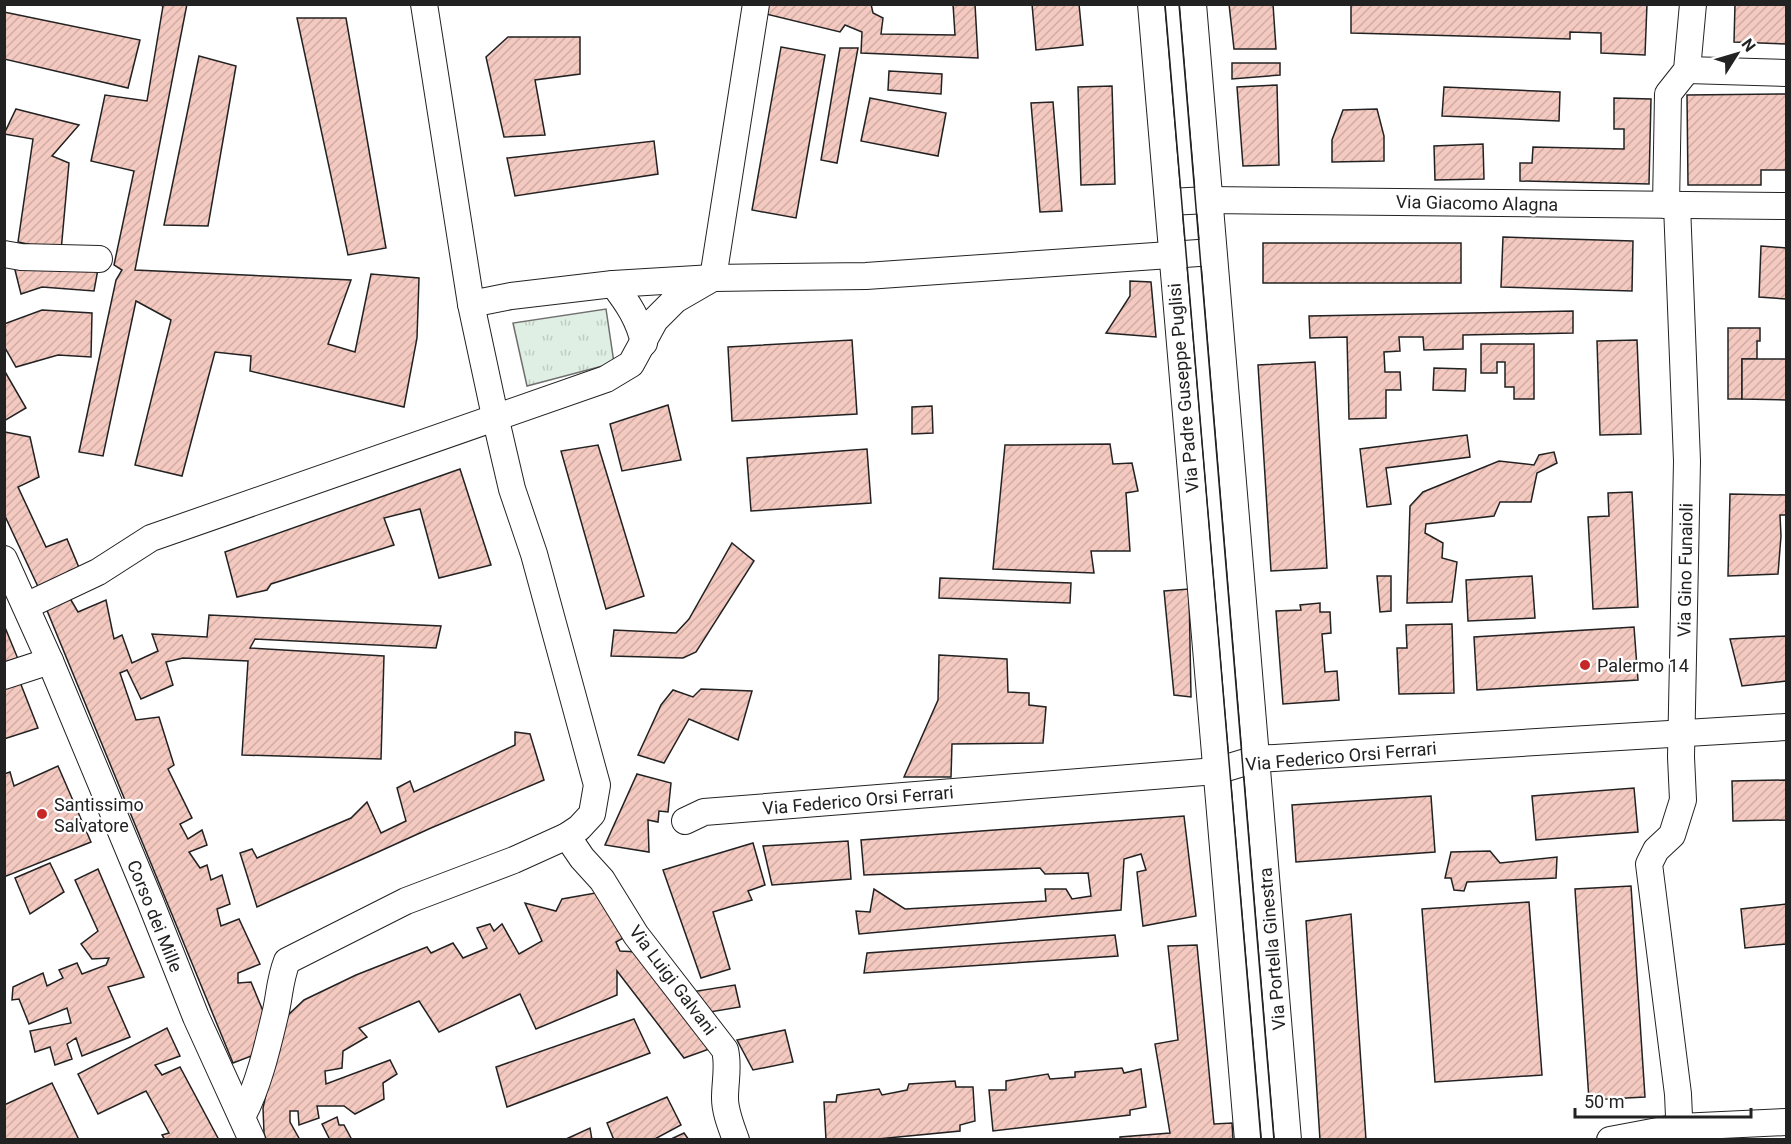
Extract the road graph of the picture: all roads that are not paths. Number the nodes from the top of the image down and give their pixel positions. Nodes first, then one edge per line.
1 (424, 4) edge
2 (756, 4) edge
3 (1151, 4) edge
4 (1193, 4) edge
5 (1693, 4) edge
6 (1687, 70) junction
7 (1786, 73) edge
8 (1209, 200) junction
9 (1168, 202) junction
10 (1672, 205) junction
11 (1786, 206) edge
12 (1213, 252) junction
13 (4, 254) edge
14 (1172, 255) junction
15 (99, 259) dead end
16 (713, 279) junction
17 (614, 284) junction
18 (471, 304) junction
19 (644, 343) junction
20 (495, 416) junction
21 (4, 559) edge
22 (26, 606) junction
23 (50, 661) junction
24 (4, 676) edge
25 (1786, 727) edge
26 (1682, 733) junction
27 (1256, 759) junction
28 (1216, 771) junction
29 (685, 821) dead end
30 (567, 836) junction
31 (1786, 1122) edge
32 (247, 1128) edge
33 (1680, 1133) edge
34 (736, 1140) edge
35 (1248, 1140) edge
36 (1288, 1140) edge
37 (1610, 1140) edge

1 - 18 street
2 - 16 street
3 - 9 street, Via Padre Guseppe Puglisi
4 - 8 street
5 - 6 street
6 - 7 street
6 - 10 street, Via Gino Funaioli
8 - 9 street, Via Giacomo Alagna
8 - 10 street, Via Giacomo Alagna
8 - 12 street
9 - 14 street, Via Padre Guseppe Puglisi
10 - 11 street, Via Giacomo Alagna
10 - 26 street, Via Gino Funaioli
12 - 14 street
12 - 27 street
13 - 15 street
14 - 16 street
14 - 28 street, Via Padre Guseppe Puglisi
16 - 17 street
16 - 19 street
17 - 18 street
17 - 19 street
18 - 20 street
19 - 20 street
20 - 22 street
20 - 30 street
21 - 22 street, Corso dei Mille
22 - 23 street, Corso dei Mille
23 - 24 street
23 - 32 street, Corso dei Mille
25 - 26 street, Via Federico Orsi Ferrari
26 - 27 street, Via Federico Orsi Ferrari
26 - 33 street, Via Gino Funaioli
27 - 28 street, Via Federico Orsi Ferrari
27 - 36 street, Via Portella Ginestra
28 - 29 street, Via Federico Orsi Ferrari
28 - 35 street
30 - 32 street
30 - 34 street, Via Luigi Galvani
31 - 33 street
33 - 37 street

